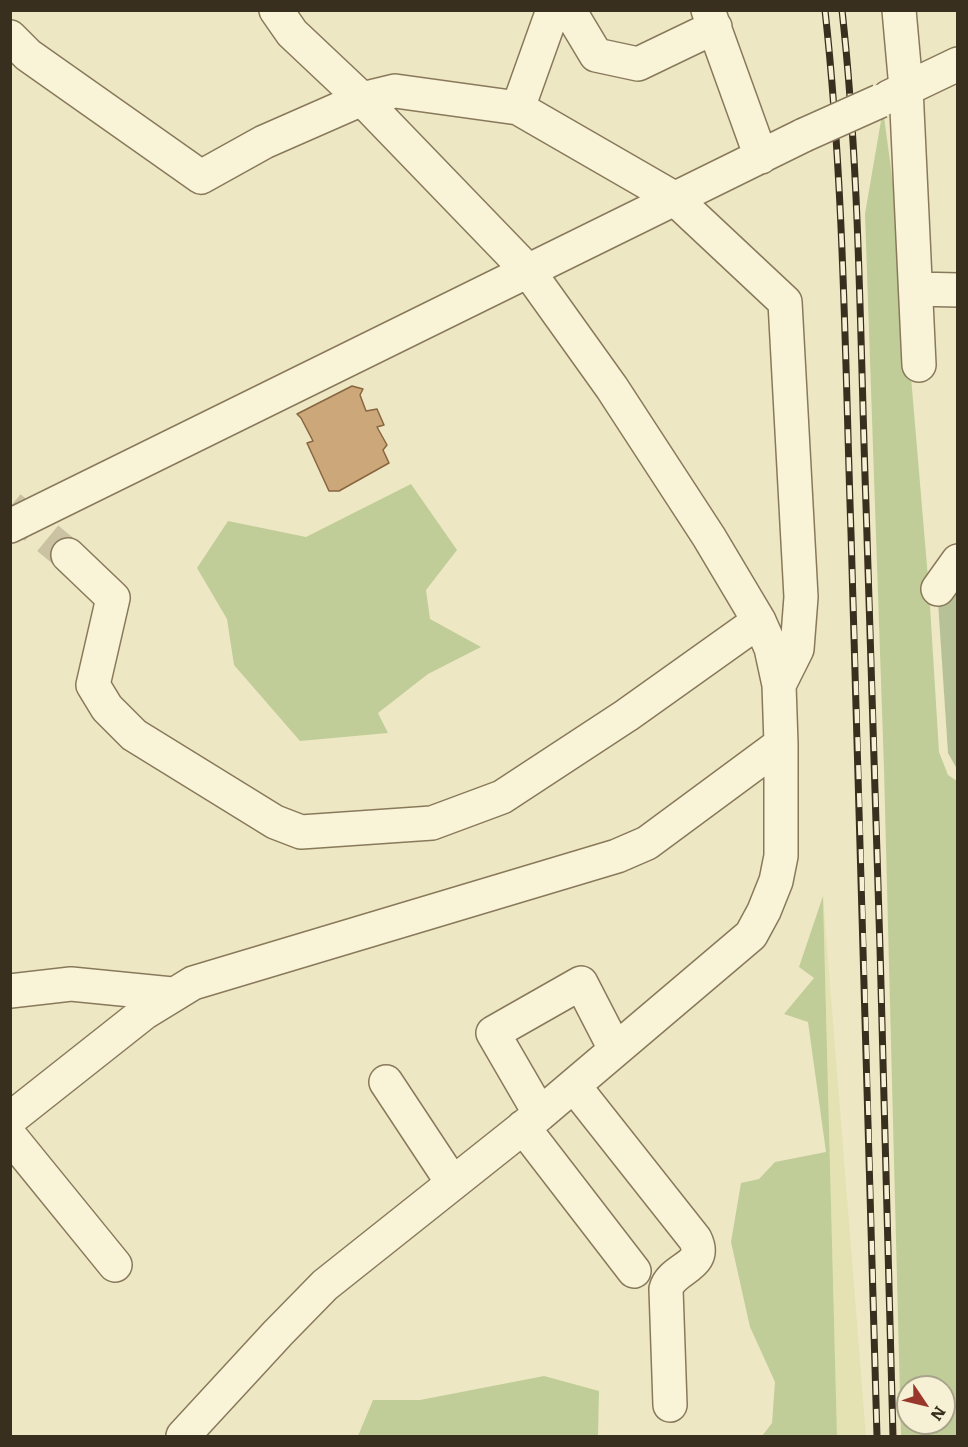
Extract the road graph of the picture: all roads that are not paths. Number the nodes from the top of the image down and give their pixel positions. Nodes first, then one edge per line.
1 (276, 10) edge
2 (553, 10) edge
3 (569, 10) edge
4 (899, 10) edge
5 (712, 19) edge
6 (10, 37) edge
7 (957, 64) edge
8 (893, 94) junction
9 (362, 99) junction
10 (518, 108) junction
11 (761, 157) junction
12 (674, 198) junction
13 (529, 272) junction
14 (916, 289) junction
15 (957, 290) edge
16 (919, 365) dead end
17 (10, 526) edge
18 (68, 555) tunnel mouth
19 (957, 561) edge
20 (938, 589) dead end
21 (759, 621) junction
22 (779, 685) junction
23 (781, 744) junction
24 (10, 991) edge
25 (172, 994) junction
26 (615, 1049) junction
27 (386, 1082) dead end
28 (574, 1086) junction
29 (10, 1119) edge
30 (531, 1120) junction
31 (10, 1136) edge
32 (452, 1182) junction
33 (115, 1265) dead end
34 (634, 1271) dead end
35 (670, 1405) dead end
36 (183, 1437) edge

1 - 9 street
2 - 10 street
3 - 5 street
4 - 8 street
5 - 11 street
6 - 9 street
7 - 8 street
8 - 11 street, bridge
8 - 14 street
9 - 10 street
9 - 13 street
10 - 12 street
11 - 12 street
12 - 13 street
12 - 22 street
13 - 17 street
13 - 21 street
14 - 15 street
14 - 16 street
18 - 21 street
19 - 20 street
21 - 22 street
22 - 23 street
23 - 25 street
23 - 26 street
24 - 25 street
25 - 29 street
26 - 28 street
26 - 30 street
27 - 32 street
28 - 30 street
28 - 35 street
30 - 32 street
30 - 34 street
31 - 33 street
32 - 36 street

